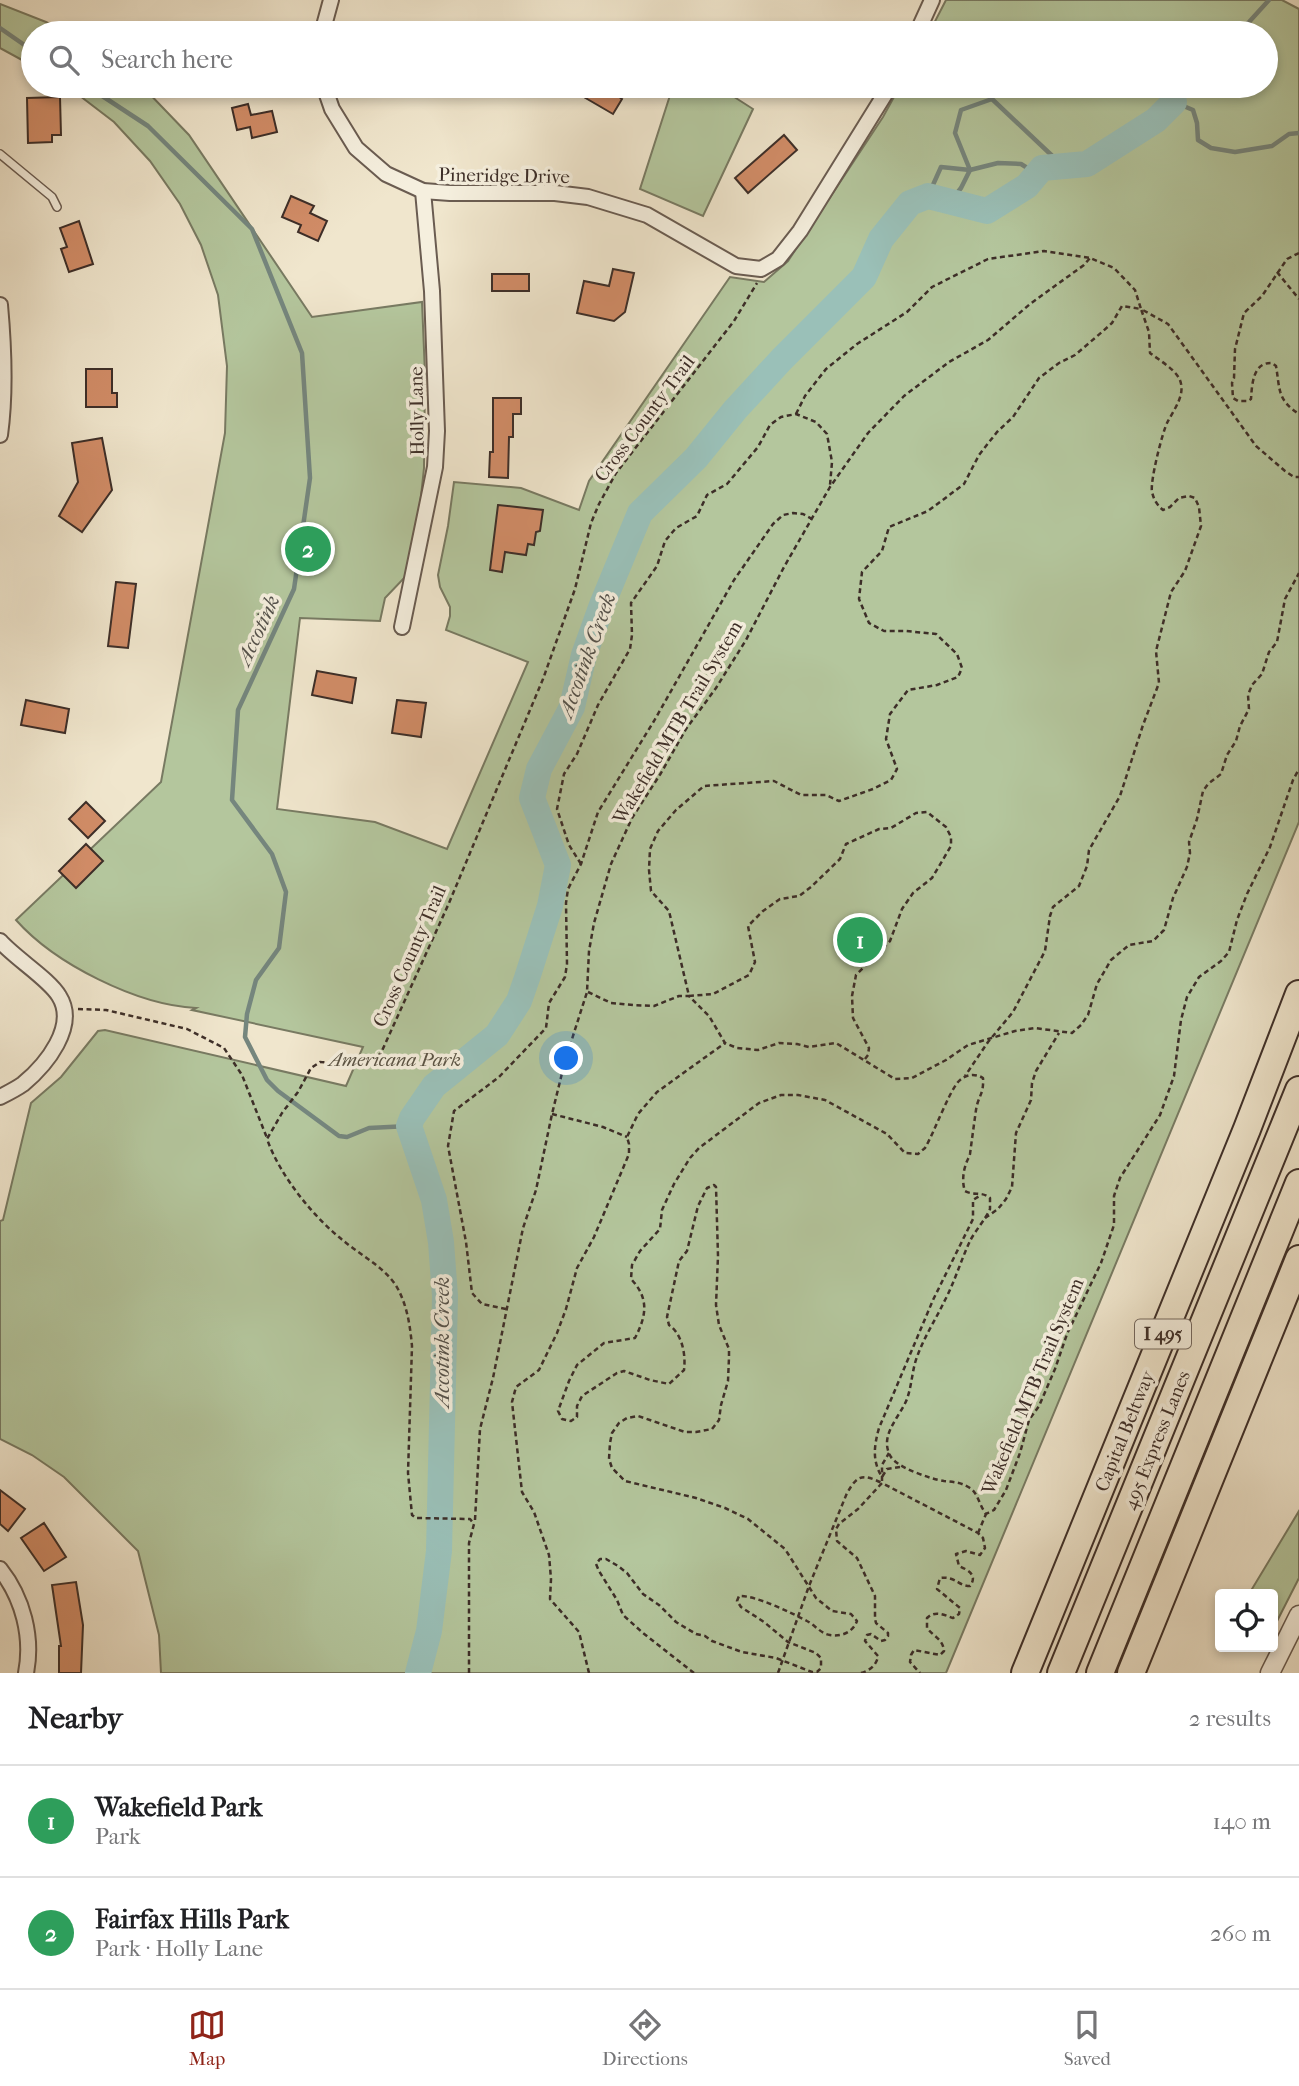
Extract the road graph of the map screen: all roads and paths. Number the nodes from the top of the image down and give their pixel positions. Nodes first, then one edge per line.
1 (331, 0) edge
2 (932, 0) edge
3 (325, 21) edge
4 (922, 21) edge
5 (328, 98) edge
6 (883, 98) edge
7 (0, 154) edge
8 (423, 191) junction
9 (57, 207) dead end
10 (1299, 253) edge
11 (1090, 258) junction
12 (761, 269) junction
13 (1277, 272) junction
14 (1299, 299) edge
15 (0, 306) edge
16 (1141, 309) junction
17 (796, 414) junction
18 (1299, 414) edge
19 (0, 435) edge
20 (1299, 477) edge
21 (830, 487) junction
22 (812, 519) junction
23 (1299, 573) edge
24 (402, 627) dead end
25 (1299, 769) edge
26 (581, 864) junction
27 (0, 941) edge
28 (587, 992) junction
29 (1299, 994) edge
30 (689, 996) junction
31 (65, 1009) junction
32 (1059, 1033) junction
33 (993, 1037) junction
34 (725, 1043) junction
35 (864, 1059) junction
36 (964, 1077) junction
37 (1299, 1090) edge
38 (0, 1097) edge
39 (552, 1114) junction
40 (627, 1137) junction
41 (267, 1139) junction
42 (1299, 1182) edge
43 (984, 1194) junction
44 (982, 1221) junction
45 (1299, 1259) edge
46 (506, 1309) junction
47 (889, 1453) junction
48 (903, 1467) junction
49 (882, 1477) junction
50 (882, 1483) junction
51 (986, 1514) junction
52 (474, 1524) junction
53 (834, 1529) junction
54 (978, 1533) junction
55 (0, 1569) edge
56 (809, 1586) junction
57 (1299, 1615) edge
58 (798, 1616) junction
59 (788, 1642) junction
60 (782, 1661) junction
61 (26, 1673) edge
62 (469, 1673) edge
63 (589, 1673) edge
64 (694, 1673) edge
65 (778, 1673) edge
66 (861, 1673) edge
67 (920, 1673) edge
68 (1025, 1673) edge
69 (1061, 1673) edge
70 (1100, 1673) edge
71 (1131, 1673) edge
72 (1270, 1673) edge

1 - 3 street
2 - 4 street
5 - 8 street, Pineridge Drive
6 - 12 street
7 - 9 lane
8 - 12 street, Pineridge Drive
8 - 24 street, Holly Lane
10 - 13 path
11 - 16 path
11 - 17 path
11 - 21 path, Wakefield MTB Trail System
12 - 41 path, Cross County Trail
13 - 14 path
13 - 18 path
15 - 19 street
16 - 20 path
16 - 30 path, Wakefield MTB Trail System
16 - 33 path
17 - 21 path, Wakefield MTB Trail System
17 - 26 path
21 - 22 path, Wakefield MTB Trail System
22 - 26 path, Wakefield MTB Trail System
22 - 28 path, Wakefield MTB Trail System
23 - 32 path
25 - 51 path, Wakefield MTB Trail System
26 - 46 path, Wakefield MTB Trail System
27 - 31 street
28 - 30 path
28 - 39 path, Wakefield MTB Trail System
29 - 68 highway, Capital Beltway / I 495
30 - 34 path, Wakefield MTB Trail System
30 - 35 path
31 - 38 street
31 - 41 path
32 - 33 path
32 - 44 path
33 - 35 path
33 - 36 path
34 - 35 path
34 - 40 path
36 - 43 path
36 - 56 path
37 - 69 highway, 495 Express Lanes / I 495
39 - 40 path
39 - 46 path, Wakefield MTB Trail System
40 - 63 path
41 - 52 path
42 - 70 highway, 495 Express Lanes
43 - 44 path
43 - 49 path
44 - 47 path
45 - 71 highway
46 - 52 path, Wakefield MTB Trail System
47 - 48 path, Wakefield MTB Trail System
47 - 49 path
48 - 49 path
48 - 51 path, Wakefield MTB Trail System
49 - 50 path
50 - 53 path
50 - 53 path
50 - 54 path
51 - 54 path, Wakefield MTB Trail System
52 - 62 path
53 - 56 path
53 - 66 path
54 - 67 path, Wakefield MTB Trail System
55 - 61 street
56 - 58 path
56 - 58 path
57 - 72 street
58 - 59 path
58 - 59 path
59 - 60 path
59 - 60 path
60 - 64 path
60 - 65 path

